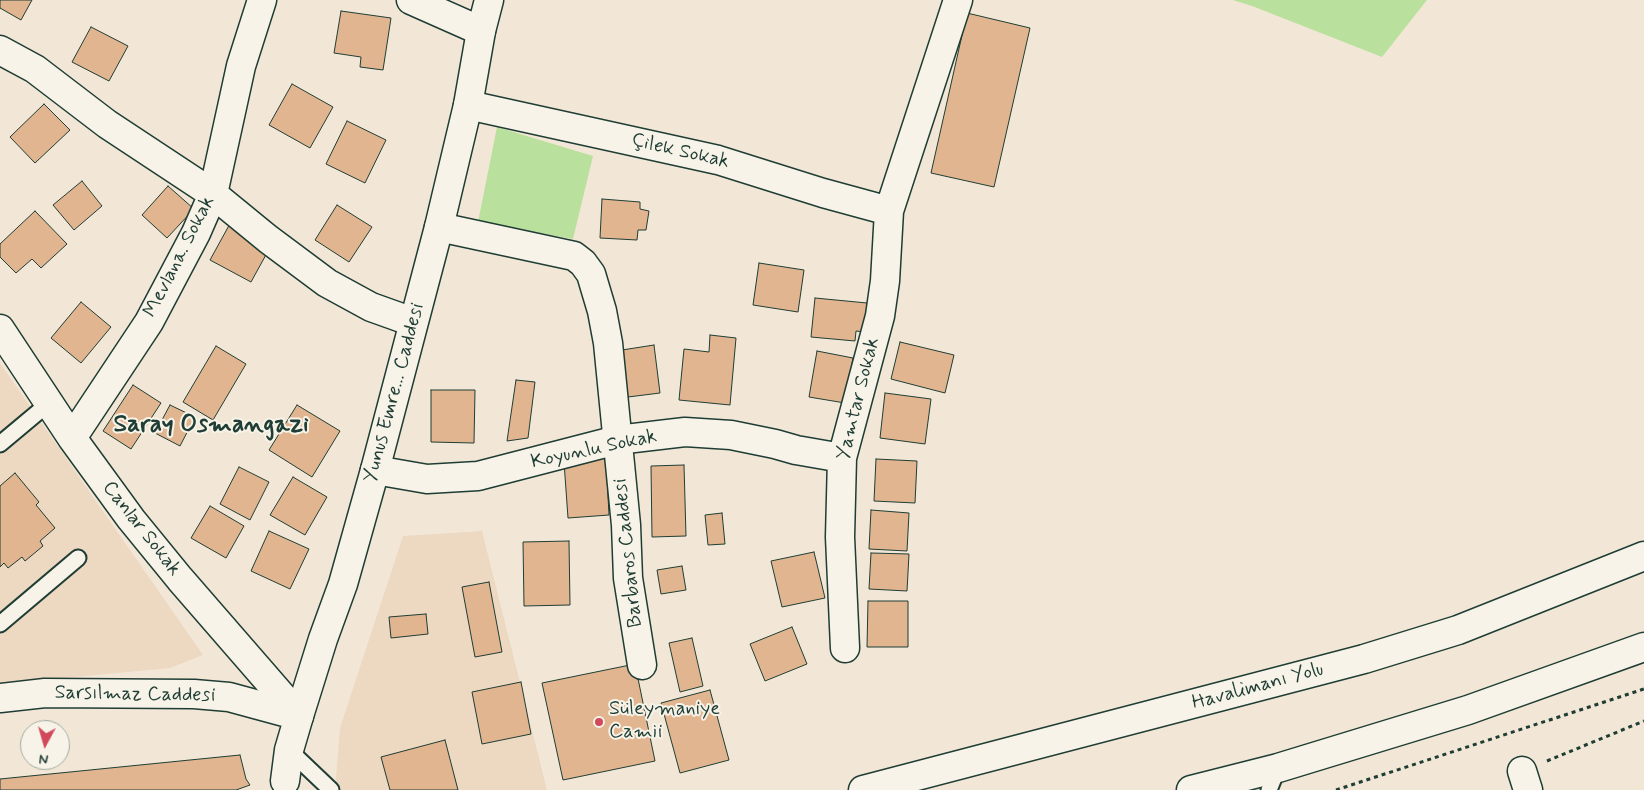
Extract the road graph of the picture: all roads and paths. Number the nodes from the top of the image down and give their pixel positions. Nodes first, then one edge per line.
1 (262, 0) edge
2 (411, 0) edge
3 (489, 0) edge
4 (958, 0) edge
5 (481, 31) junction
6 (0, 50) edge
7 (468, 104) junction
8 (214, 194) junction
9 (889, 211) junction
10 (439, 228) junction
11 (413, 322) junction
12 (0, 329) edge
13 (49, 404) junction
14 (72, 438) junction
15 (617, 440) junction
16 (0, 444) edge
17 (842, 458) junction
18 (375, 470) junction
19 (1644, 556) edge
20 (78, 558) dead end
21 (0, 624) edge
22 (1644, 647) edge
23 (845, 648) dead end
24 (642, 665) dead end
25 (1644, 689) edge
26 (0, 698) edge
27 (299, 716) junction
28 (1644, 721) edge
29 (290, 750) junction
30 (1273, 779) edge
31 (285, 781) dead end
32 (1525, 781) edge
33 (330, 790) edge
34 (863, 790) edge
35 (1191, 790) edge
36 (1336, 790) edge

1 - 8 main road, Mevlana. Sokak
2 - 5 main road
3 - 5 main road, Yunus Emre... Caddesi
4 - 9 main road, Yamtar Sokak
5 - 7 main road, Yunus Emre... Caddesi
6 - 8 main road
7 - 9 main road, Çilek Sokak
7 - 10 main road, Yunus Emre... Caddesi
8 - 11 main road
8 - 14 main road, Mevlana. Sokak
9 - 17 main road, Yamtar Sokak
10 - 11 main road, Yunus Emre... Caddesi
10 - 15 main road, Barbaros Caddesi
11 - 18 main road, Yunus Emre... Caddesi
12 - 13 main road, Canlar Sokak
13 - 14 main road, Canlar Sokak
13 - 16 lane
14 - 27 main road, Canlar Sokak
15 - 17 main road, Koyunlu Sokak
15 - 18 main road, Koyunlu Sokak
15 - 24 main road, Barbaros Caddesi
17 - 23 main road, Yamtar Sokak
18 - 27 main road, Yunus Emre... Caddesi
19 - 34 main road, Havalimanı Yolu
20 - 21 lane
22 - 30 main road
25 - 36 path
26 - 27 main road, Sarsılmaz Caddesi
27 - 29 main road, Yunus Emre... Caddesi
28 - 32 path
29 - 31 main road, Yunus Emre... Caddesi
29 - 33 lane
30 - 35 main road

